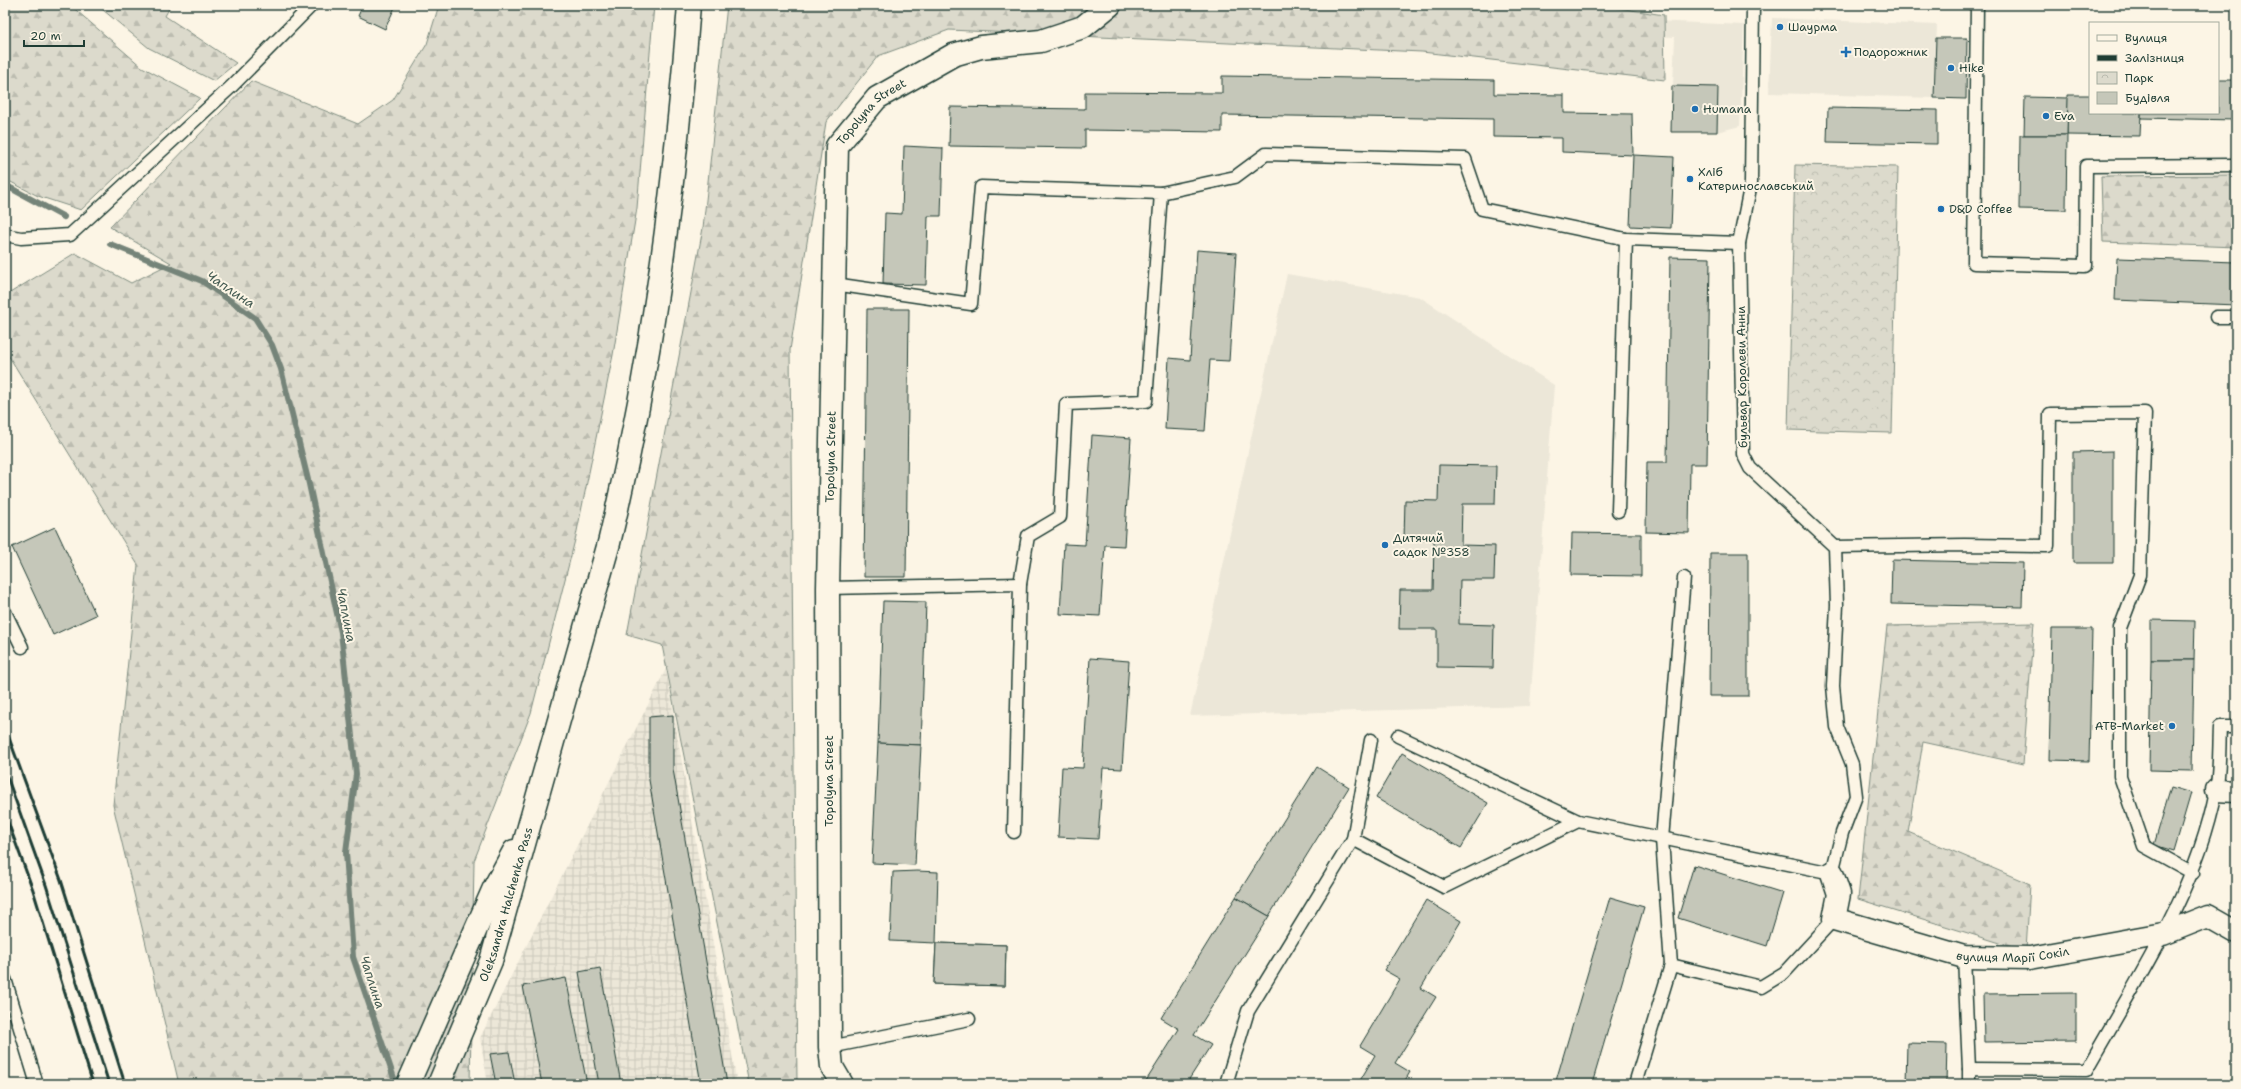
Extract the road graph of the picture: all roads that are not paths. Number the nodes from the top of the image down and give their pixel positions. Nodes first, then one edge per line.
1 (312, 5) edge
2 (690, 5) edge
3 (1110, 5) edge
4 (1753, 5) edge
5 (1977, 5) edge
6 (2236, 164) edge
7 (1161, 193) junction
8 (5, 235) edge
9 (1626, 239) junction
10 (1739, 243) junction
11 (834, 284) junction
12 (2216, 317) dead end
13 (2236, 317) edge
14 (1618, 511) dead end
15 (1835, 548) junction
16 (1684, 578) dead end
17 (1020, 584) junction
18 (828, 588) junction
19 (5, 612) edge
20 (22, 646) dead end
21 (2236, 727) edge
22 (1398, 736) dead end
23 (1371, 740) dead end
24 (2226, 791) edge
25 (1578, 821) junction
26 (527, 829) junction
27 (1014, 832) dead end
28 (1353, 839) junction
29 (1662, 839) junction
30 (2193, 872) junction
31 (1832, 873) junction
32 (1834, 919) junction
33 (2236, 932) edge
34 (2163, 934) junction
35 (1964, 957) junction
36 (1671, 965) junction
37 (5, 979) edge
38 (968, 1019) dead end
39 (830, 1047) junction
40 (1969, 1069) junction
41 (37, 1084) edge
42 (408, 1084) edge
43 (439, 1084) edge
44 (842, 1084) edge
45 (1226, 1084) edge
46 (1635, 1084) edge
47 (1969, 1084) edge

1 - 8 lane
2 - 26 street
3 - 11 street, Topolyna Street
4 - 10 lane, бульвар Королеви Анни
5 - 6 lane
7 - 9 lane
7 - 11 lane
7 - 17 lane
9 - 10 lane
9 - 14 lane
10 - 15 lane, бульвар Королеви Анни
11 - 18 street, Topolyna Street
12 - 13 lane
15 - 30 lane
15 - 31 lane
16 - 29 lane
17 - 18 lane
17 - 27 lane
18 - 39 street, Topolyna Street
19 - 20 lane
21 - 24 lane
22 - 25 lane
23 - 28 lane
24 - 30 lane
25 - 28 lane
25 - 29 lane
26 - 42 street, Oleksandra Halchenka Pass
26 - 43 street, Oleksandra Halchenka Pass
28 - 45 lane
29 - 31 lane
29 - 36 lane
30 - 34 lane
31 - 32 street
32 - 35 street, вулиця Марії Сокіл
32 - 36 lane
33 - 34 street, вулиця Марії Сокіл
34 - 35 street, вулиця Марії Сокіл
34 - 40 lane
35 - 40 lane
36 - 46 lane
37 - 41 lane
38 - 39 lane
39 - 44 street, Topolyna Street
40 - 47 lane

